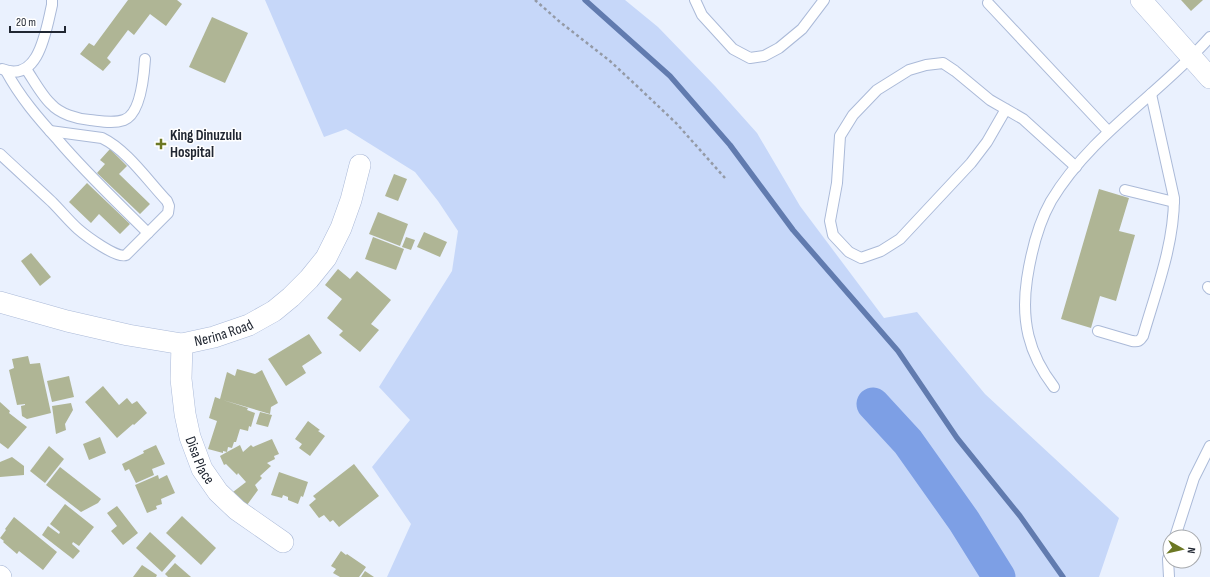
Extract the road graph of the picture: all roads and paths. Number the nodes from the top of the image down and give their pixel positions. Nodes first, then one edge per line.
1 (52, 0) edge
2 (535, 0) edge
3 (695, 0) edge
4 (824, 0) edge
5 (1141, 0) edge
6 (988, 3) dead end
7 (1210, 36) edge
8 (1192, 57) junction
9 (145, 59) dead end
10 (26, 69) junction
11 (3, 70) edge
12 (1210, 78) edge
13 (1151, 94) junction
14 (1006, 109) junction
15 (50, 131) junction
16 (1108, 132) junction
17 (0, 154) edge
18 (360, 165) dead end
19 (1076, 167) junction
20 (725, 178) dead end
21 (1125, 190) dead end
22 (1174, 202) junction
23 (148, 233) junction
24 (0, 302) edge
25 (1098, 331) dead end
26 (182, 344) junction
27 (1054, 387) dead end
28 (1210, 446) edge
29 (1178, 529) edge
30 (283, 542) dead end

1 - 10 lane
2 - 20 path
3 - 4 lane
5 - 8 street
6 - 16 lane
7 - 8 lane
8 - 12 street
8 - 13 lane
9 - 10 lane
10 - 11 lane
11 - 15 lane
13 - 16 lane
13 - 22 lane
14 - 14 lane
14 - 19 lane
15 - 23 lane
15 - 23 lane
16 - 19 lane
17 - 23 lane
18 - 26 street, Nerina Road
19 - 27 lane
21 - 22 lane
22 - 25 lane
24 - 26 street, Nerina Road
26 - 30 street, Disa Place
28 - 29 lane

